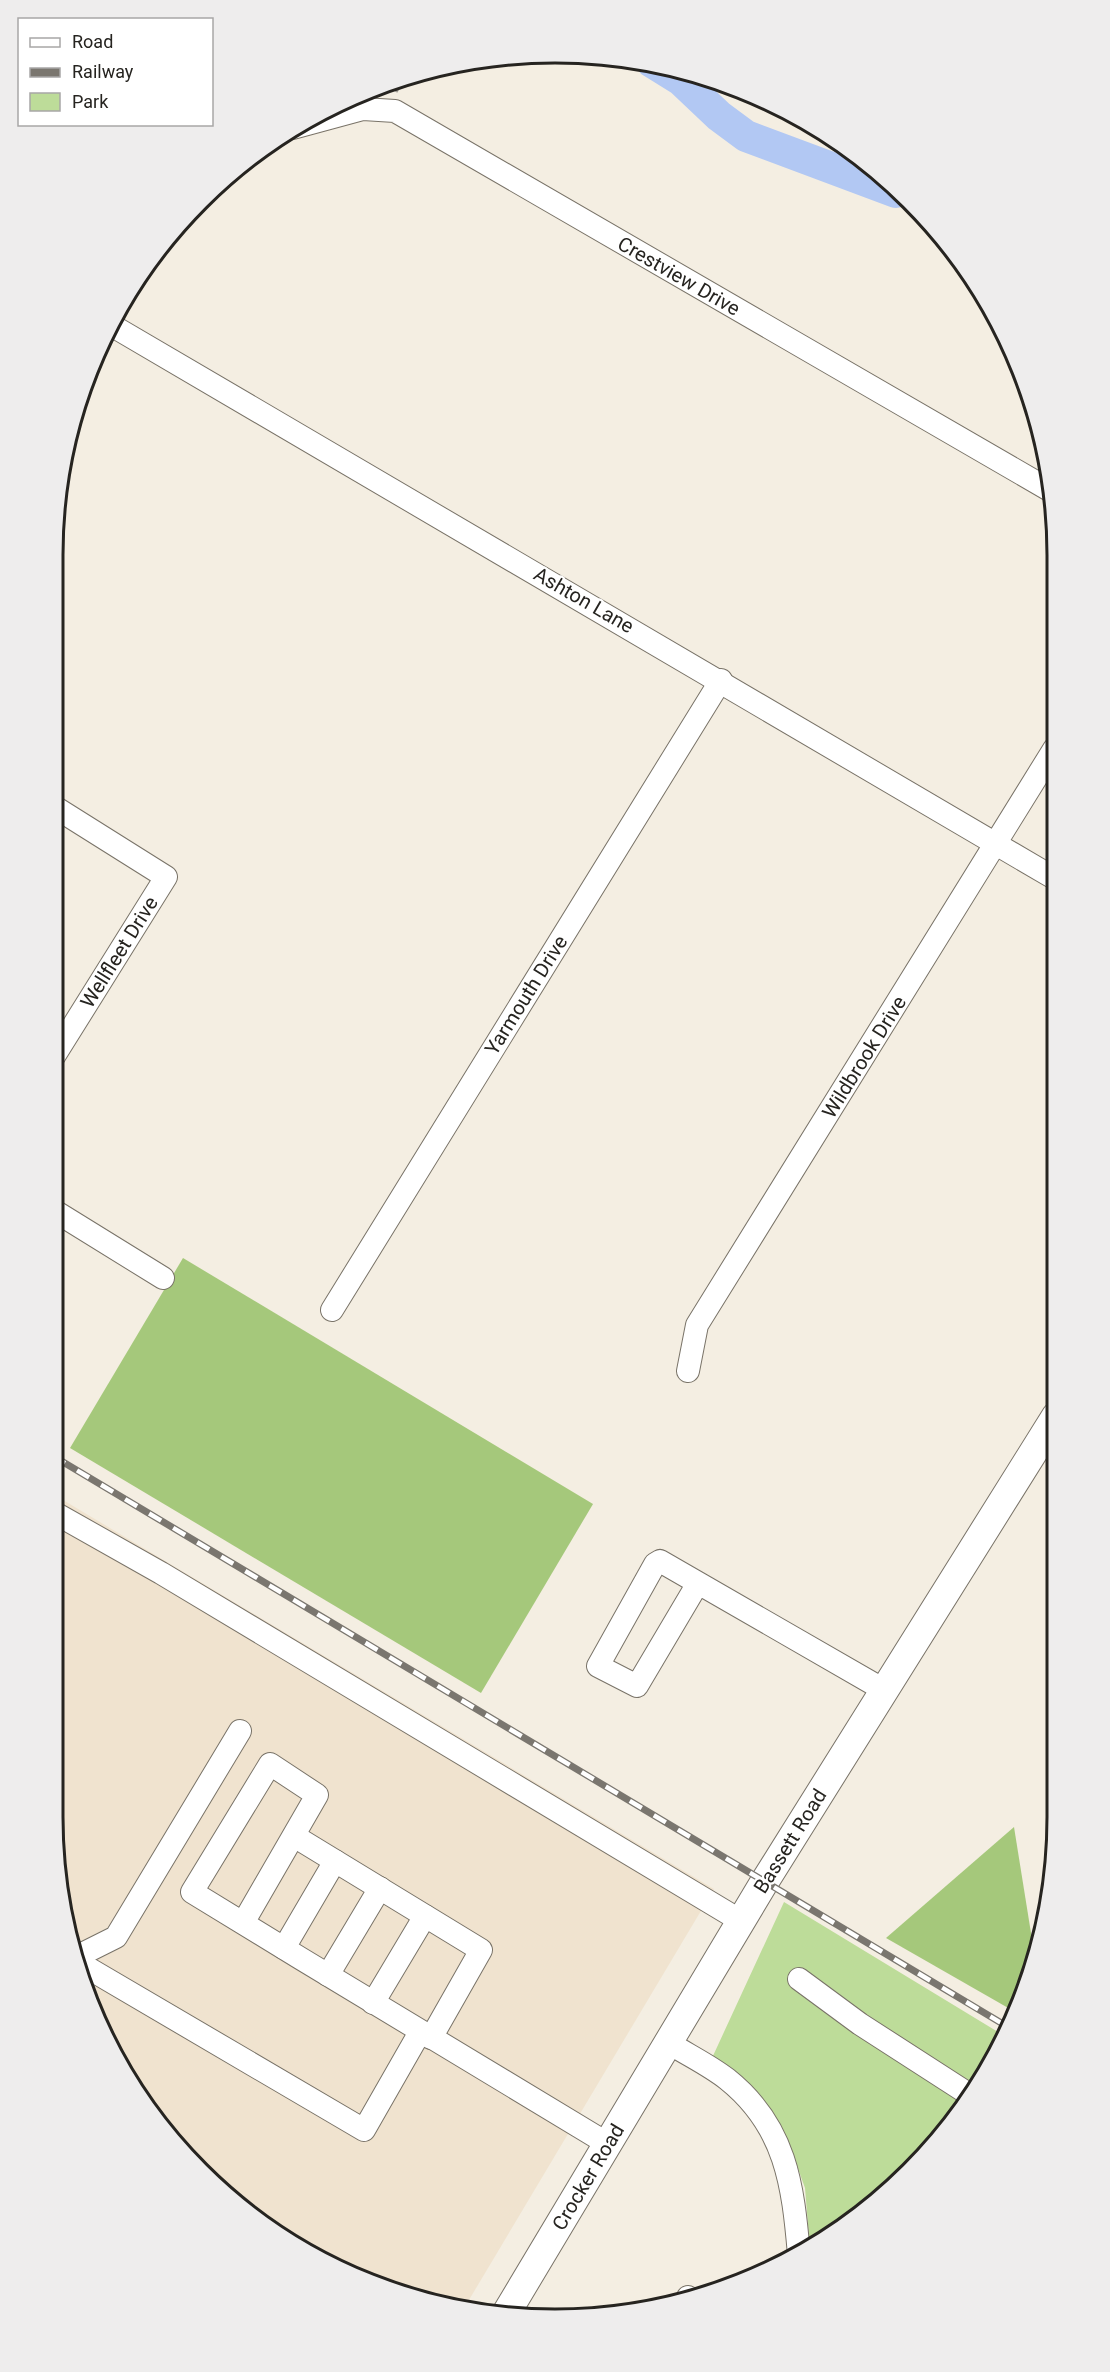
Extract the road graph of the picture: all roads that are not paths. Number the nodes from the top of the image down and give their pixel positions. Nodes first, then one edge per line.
1 (329, 118) edge
2 (118, 329) edge
3 (1042, 486) edge
4 (721, 680) junction
5 (1047, 761) edge
6 (63, 814) edge
7 (997, 843) junction
8 (1047, 874) edge
9 (63, 1041) edge
10 (63, 1217) edge
11 (163, 1278) dead end
12 (332, 1311) dead end
13 (688, 1371) dead end
14 (1047, 1430) edge
15 (63, 1518) edge
16 (698, 1583) junction
17 (884, 1690) junction
18 (240, 1731) dead end
19 (294, 1836) junction
20 (335, 1861) junction
21 (380, 1888) junction
22 (425, 1916) junction
23 (741, 1921) junction
24 (243, 1923) junction
25 (284, 1948) junction
26 (83, 1955) edge
27 (86, 1965) edge
28 (328, 1975) junction
29 (799, 1979) dead end
30 (373, 2003) junction
31 (426, 2035) junction
32 (669, 2043) junction
33 (963, 2091) edge
34 (608, 2144) junction
35 (798, 2245) edge
36 (512, 2307) edge

1 - 3 street, Crestview Drive
2 - 4 street, Ashton Lane
4 - 7 street, Ashton Lane
4 - 12 street, Yarmouth Drive
5 - 7 street, Wildbrook Drive
6 - 9 street, Wellfleet Drive
7 - 8 street, Ashton Lane
7 - 13 street, Wildbrook Drive
10 - 11 street
14 - 17 main road, Bassett Road
15 - 23 street
16 - 16 street
16 - 17 street
17 - 23 main road, Bassett Road
18 - 26 street
19 - 20 street
19 - 24 street
19 - 24 street
20 - 21 street
20 - 25 street
21 - 22 street
21 - 28 street
22 - 30 street
22 - 31 street
23 - 32 main road, Bassett Road
24 - 25 street
25 - 28 street
27 - 31 street
28 - 30 street
29 - 33 street
30 - 31 street
31 - 34 street
32 - 34 main road, Crocker Road
32 - 35 street
34 - 36 main road, Crocker Road

